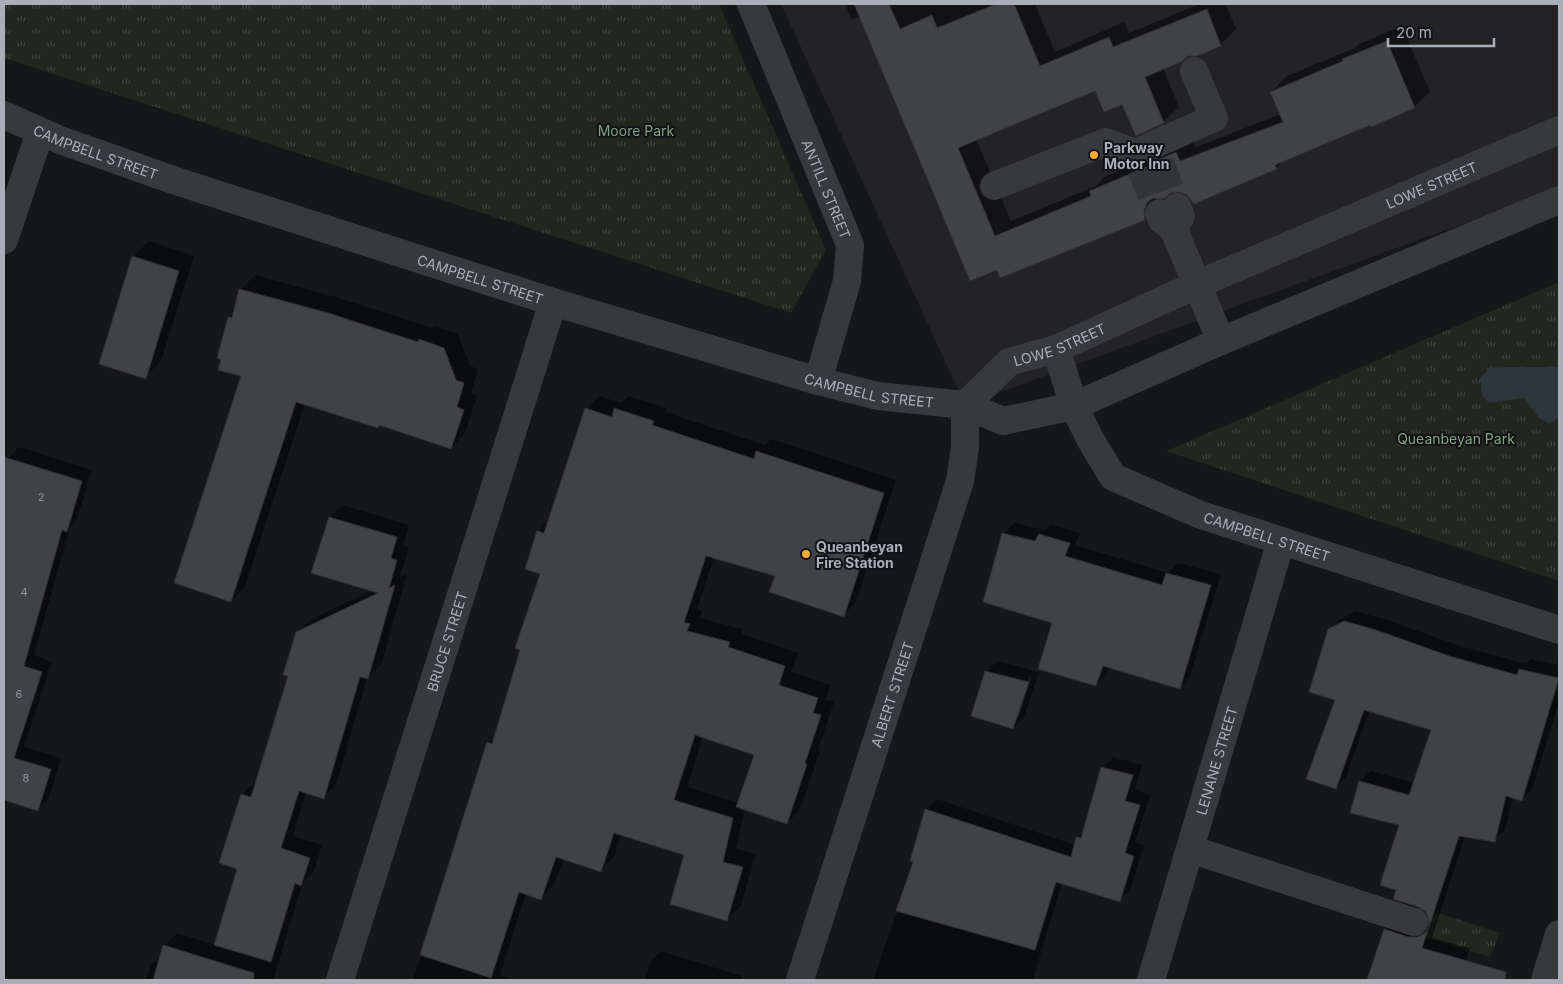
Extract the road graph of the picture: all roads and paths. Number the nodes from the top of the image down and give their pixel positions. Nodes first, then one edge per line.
1 (751, 4) edge
2 (1194, 71) dead end
3 (4, 115) edge
4 (1559, 130) edge
5 (40, 132) junction
6 (994, 186) dead end
7 (1559, 200) edge
8 (1170, 216) tunnel mouth
9 (4, 240) edge
10 (1196, 285) junction
11 (554, 302) junction
12 (1221, 340) junction
13 (1056, 349) junction
14 (818, 381) junction
15 (965, 405) junction
16 (1074, 406) junction
17 (1281, 541) junction
18 (1559, 630) edge
19 (1190, 849) junction
20 (1414, 922) dead end
21 (1559, 934) edge
22 (340, 980) edge
23 (800, 980) edge
24 (1151, 980) edge
25 (1545, 980) edge

1 - 14 street, ANTILL STREET
2 - 6 street
3 - 5 street, CAMPBELL STREET
4 - 10 street, LOWE STREET
5 - 9 street
5 - 11 street, CAMPBELL STREET
7 - 12 street
8 - 10 street
10 - 12 street
10 - 13 street, LOWE STREET
11 - 14 street, CAMPBELL STREET
11 - 22 street, BRUCE STREET
12 - 16 street
13 - 15 street, LOWE STREET
13 - 16 street, CAMPBELL STREET
14 - 15 street, CAMPBELL STREET
15 - 16 street
15 - 23 street, ALBERT STREET
16 - 17 street, CAMPBELL STREET
17 - 18 street, CAMPBELL STREET
17 - 19 street, LENANE STREET
19 - 20 street
19 - 24 street, LENANE STREET
21 - 25 street

